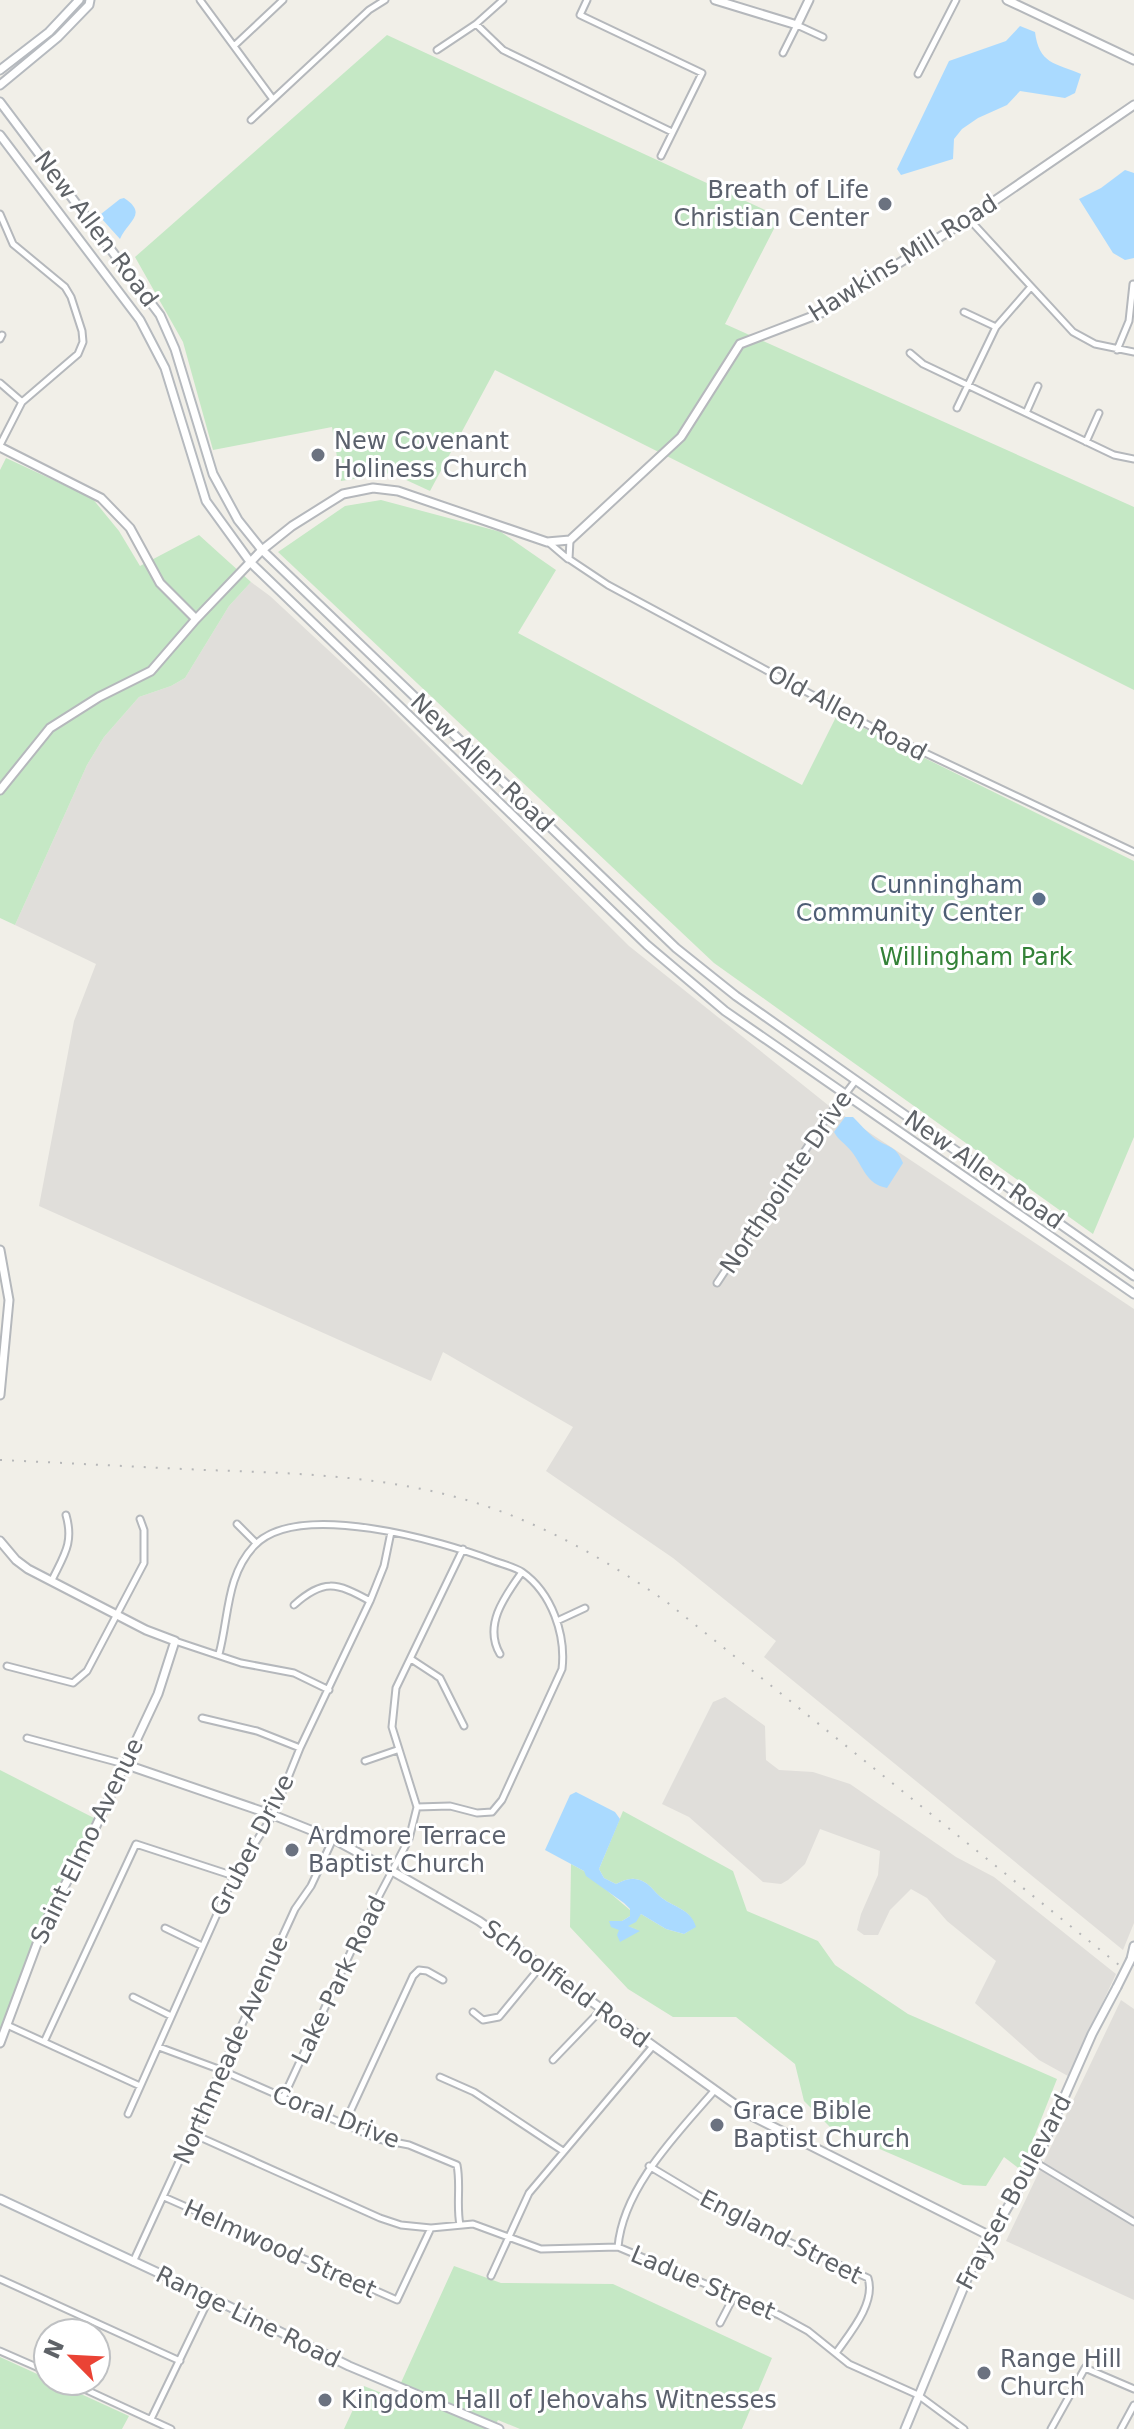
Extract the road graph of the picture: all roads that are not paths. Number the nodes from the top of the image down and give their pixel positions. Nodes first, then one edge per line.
1 (79, 0) edge
2 (90, 0) edge
3 (200, 0) edge
4 (283, 0) edge
5 (385, 0) edge
6 (503, 0) edge
7 (587, 0) edge
8 (715, 0) edge
9 (809, 0) edge
10 (956, 0) edge
11 (1007, 0) edge
12 (476, 24) junction
13 (797, 25) junction
14 (823, 37) dead end
15 (40, 39) junction
16 (234, 46) junction
17 (46, 47) junction
18 (437, 50) dead end
19 (783, 53) dead end
20 (1134, 60) edge
21 (1, 69) edge
22 (918, 74) dead end
23 (2, 83) edge
24 (272, 98) junction
25 (2, 104) edge
26 (1134, 105) edge
27 (251, 120) dead end
28 (672, 132) junction
29 (0, 135) edge
30 (661, 156) dead end
31 (0, 214) edge
32 (968, 219) junction
33 (1133, 284) edge
34 (1030, 288) junction
35 (964, 312) dead end
36 (996, 327) junction
37 (1117, 350) junction
38 (1134, 352) edge
39 (910, 353) dead end
40 (0, 383) edge
41 (968, 386) junction
42 (1038, 386) dead end
43 (22, 402) junction
44 (957, 408) dead end
45 (1026, 413) junction
46 (1099, 413) dead end
47 (1086, 442) junction
48 (0, 446) edge
49 (1134, 459) edge
50 (570, 540) junction
51 (547, 542) junction
52 (262, 550) junction
53 (569, 559) junction
54 (251, 563) junction
55 (196, 619) junction
56 (426, 731) junction
57 (456, 737) junction
58 (0, 790) edge
59 (1134, 852) edge
60 (856, 1080) junction
61 (844, 1095) junction
62 (0, 1250) edge
63 (1134, 1276) edge
64 (717, 1283) dead end
65 (1134, 1294) edge
66 (0, 1395) edge
67 (66, 1515) dead end
68 (140, 1519) dead end
69 (237, 1524) dead end
70 (391, 1532) junction
71 (0, 1541) edge
72 (256, 1543) junction
73 (463, 1549) junction
74 (522, 1572) junction
75 (52, 1580) junction
76 (370, 1601) junction
77 (294, 1605) dead end
78 (585, 1608) dead end
79 (119, 1615) junction
80 (557, 1621) junction
81 (175, 1641) junction
82 (219, 1654) junction
83 (500, 1654) dead end
84 (411, 1659) junction
85 (7, 1666) dead end
86 (329, 1690) junction
87 (202, 1718) dead end
88 (464, 1726) dead end
89 (27, 1738) dead end
90 (300, 1748) junction
91 (397, 1750) junction
92 (365, 1761) dead end
93 (124, 1764) junction
94 (417, 1807) junction
95 (273, 1815) junction
96 (333, 1839) junction
97 (392, 1871) junction
98 (234, 1876) junction
99 (165, 1928) dead end
100 (202, 1946) junction
101 (1134, 1946) edge
102 (1132, 1957) edge
103 (541, 1966) junction
104 (443, 1980) dead end
105 (133, 1997) dead end
106 (602, 2009) junction
107 (473, 2012) dead end
108 (171, 2016) junction
109 (7, 2025) junction
110 (44, 2042) junction
111 (0, 2043) edge
112 (653, 2046) junction
113 (159, 2047) junction
114 (553, 2060) dead end
115 (221, 2070) junction
116 (440, 2077) dead end
117 (140, 2086) junction
118 (714, 2091) junction
119 (283, 2098) junction
120 (128, 2114) dead end
121 (344, 2125) junction
122 (193, 2134) junction
123 (563, 2151) junction
124 (1035, 2162) junction
125 (649, 2166) junction
126 (164, 2197) junction
127 (0, 2199) edge
128 (1134, 2222) edge
129 (460, 2225) junction
130 (431, 2228) junction
131 (509, 2237) junction
132 (992, 2237) junction
133 (618, 2247) junction
134 (133, 2263) junction
135 (491, 2276) dead end
136 (0, 2279) edge
137 (210, 2297) junction
138 (733, 2298) junction
139 (720, 2323) dead end
140 (0, 2351) edge
141 (836, 2353) junction
142 (180, 2361) junction
143 (32, 2365) edge
144 (1134, 2389) edge
145 (918, 2395) junction
146 (102, 2397) edge
147 (1134, 2405) edge
148 (151, 2419) junction
149 (171, 2429) edge
150 (497, 2429) edge
151 (905, 2429) edge
152 (964, 2429) edge
153 (1051, 2429) edge
154 (1121, 2429) edge

1 - 15 main road
2 - 17 main road
3 - 16 street
4 - 16 street
5 - 24 street
6 - 12 street
7 - 28 street
8 - 13 main road
9 - 13 main road
10 - 22 street
11 - 20 main road
12 - 18 street
12 - 28 street
13 - 14 street
13 - 19 street
15 - 17 main road
15 - 21 main road
16 - 24 street
17 - 23 main road
23 - 25 main road
24 - 27 street
25 - 52 main road, New Allen Road
26 - 32 main road, Hawkins Mill Road
28 - 30 street
29 - 54 main road, New Allen Road
31 - 43 street
32 - 34 street
32 - 50 main road, Hawkins Mill Road
33 - 37 street
34 - 36 street
34 - 37 street
35 - 36 street
36 - 41 street
37 - 38 street
39 - 41 street
40 - 43 street
41 - 44 street
41 - 45 street
42 - 45 street
43 - 48 street
45 - 47 street
46 - 47 street
47 - 49 street
48 - 55 main road
50 - 51 main road
50 - 53 street
51 - 52 main road
51 - 53 street, Old Allen Road
52 - 54 main road
52 - 57 main road, New Allen Road
53 - 59 street, Old Allen Road
54 - 55 main road
54 - 56 main road, New Allen Road
55 - 58 main road
56 - 57 main road
56 - 61 main road, New Allen Road
57 - 60 main road, New Allen Road
60 - 61 street, Northpointe Drive
60 - 63 main road, New Allen Road
61 - 64 street, Northpointe Drive
61 - 65 main road, New Allen Road
62 - 66 main road
67 - 75 street
68 - 79 street
69 - 72 street
70 - 72 street
70 - 73 street
70 - 76 street, Gruber Drive
71 - 75 main road
72 - 82 street
73 - 74 street
73 - 84 street
74 - 80 street
74 - 83 street
75 - 79 main road
76 - 77 street
76 - 86 street, Gruber Drive
78 - 80 street
79 - 81 main road
79 - 85 street
80 - 94 street
81 - 82 street
81 - 93 main road, Saint Elmo Avenue
82 - 86 street
84 - 88 street
84 - 91 street
86 - 90 street, Gruber Drive
87 - 90 street
89 - 93 street
90 - 95 street, Gruber Drive
91 - 92 street
91 - 94 street
93 - 95 main road, Schoolfield Road
93 - 109 main road, Saint Elmo Avenue
94 - 97 street, Lake Park Road
95 - 96 main road, Schoolfield Road
95 - 98 street, Gruber Drive
96 - 97 main road, Schoolfield Road
96 - 115 street, Northmeade Avenue
97 - 103 main road, Schoolfield Road
97 - 119 street, Lake Park Road
98 - 100 street, Gruber Drive
98 - 110 street
99 - 100 street
100 - 108 street, Gruber Drive
101 - 102 main road, Frayser Boulevard
102 - 124 main road, Frayser Boulevard, bridge
103 - 106 main road, Schoolfield Road
103 - 107 street
104 - 121 street
105 - 108 street
106 - 112 main road, Schoolfield Road
106 - 114 street
108 - 113 street, Gruber Drive
109 - 110 street
109 - 111 main road, Saint Elmo Avenue
110 - 117 street
112 - 118 main road, Schoolfield Road
112 - 123 street
113 - 115 street, Coral Drive
113 - 117 street, Gruber Drive
115 - 119 street, Coral Drive
115 - 122 street, Northmeade Avenue
116 - 123 street
117 - 120 street, Gruber Drive
118 - 125 street
118 - 132 main road, Schoolfield Road
119 - 121 street, Coral Drive
121 - 129 street, Coral Drive
122 - 126 street, Northmeade Avenue
122 - 130 street, Ladue Street
123 - 131 street
124 - 128 street
124 - 132 main road, Frayser Boulevard
125 - 133 street
125 - 141 street, England Street
126 - 130 street, Helmwood Street
126 - 134 street, Northmeade Avenue
127 - 134 main road, Range Line Road
129 - 130 street, Ladue Street
129 - 131 street, Ladue Street
131 - 133 street, Ladue Street
131 - 135 street
132 - 145 main road, Frayser Boulevard
133 - 138 street, Ladue Street
134 - 137 main road, Range Line Road
136 - 142 street
137 - 142 street
137 - 150 main road, Range Line Road
138 - 139 street
138 - 141 street, Ladue Street
140 - 143 street
141 - 145 street, Ladue Street
142 - 148 street
144 - 153 street
145 - 151 main road, Frayser Boulevard
145 - 152 street, Ladue Street
146 - 148 street
147 - 154 street
148 - 149 street

